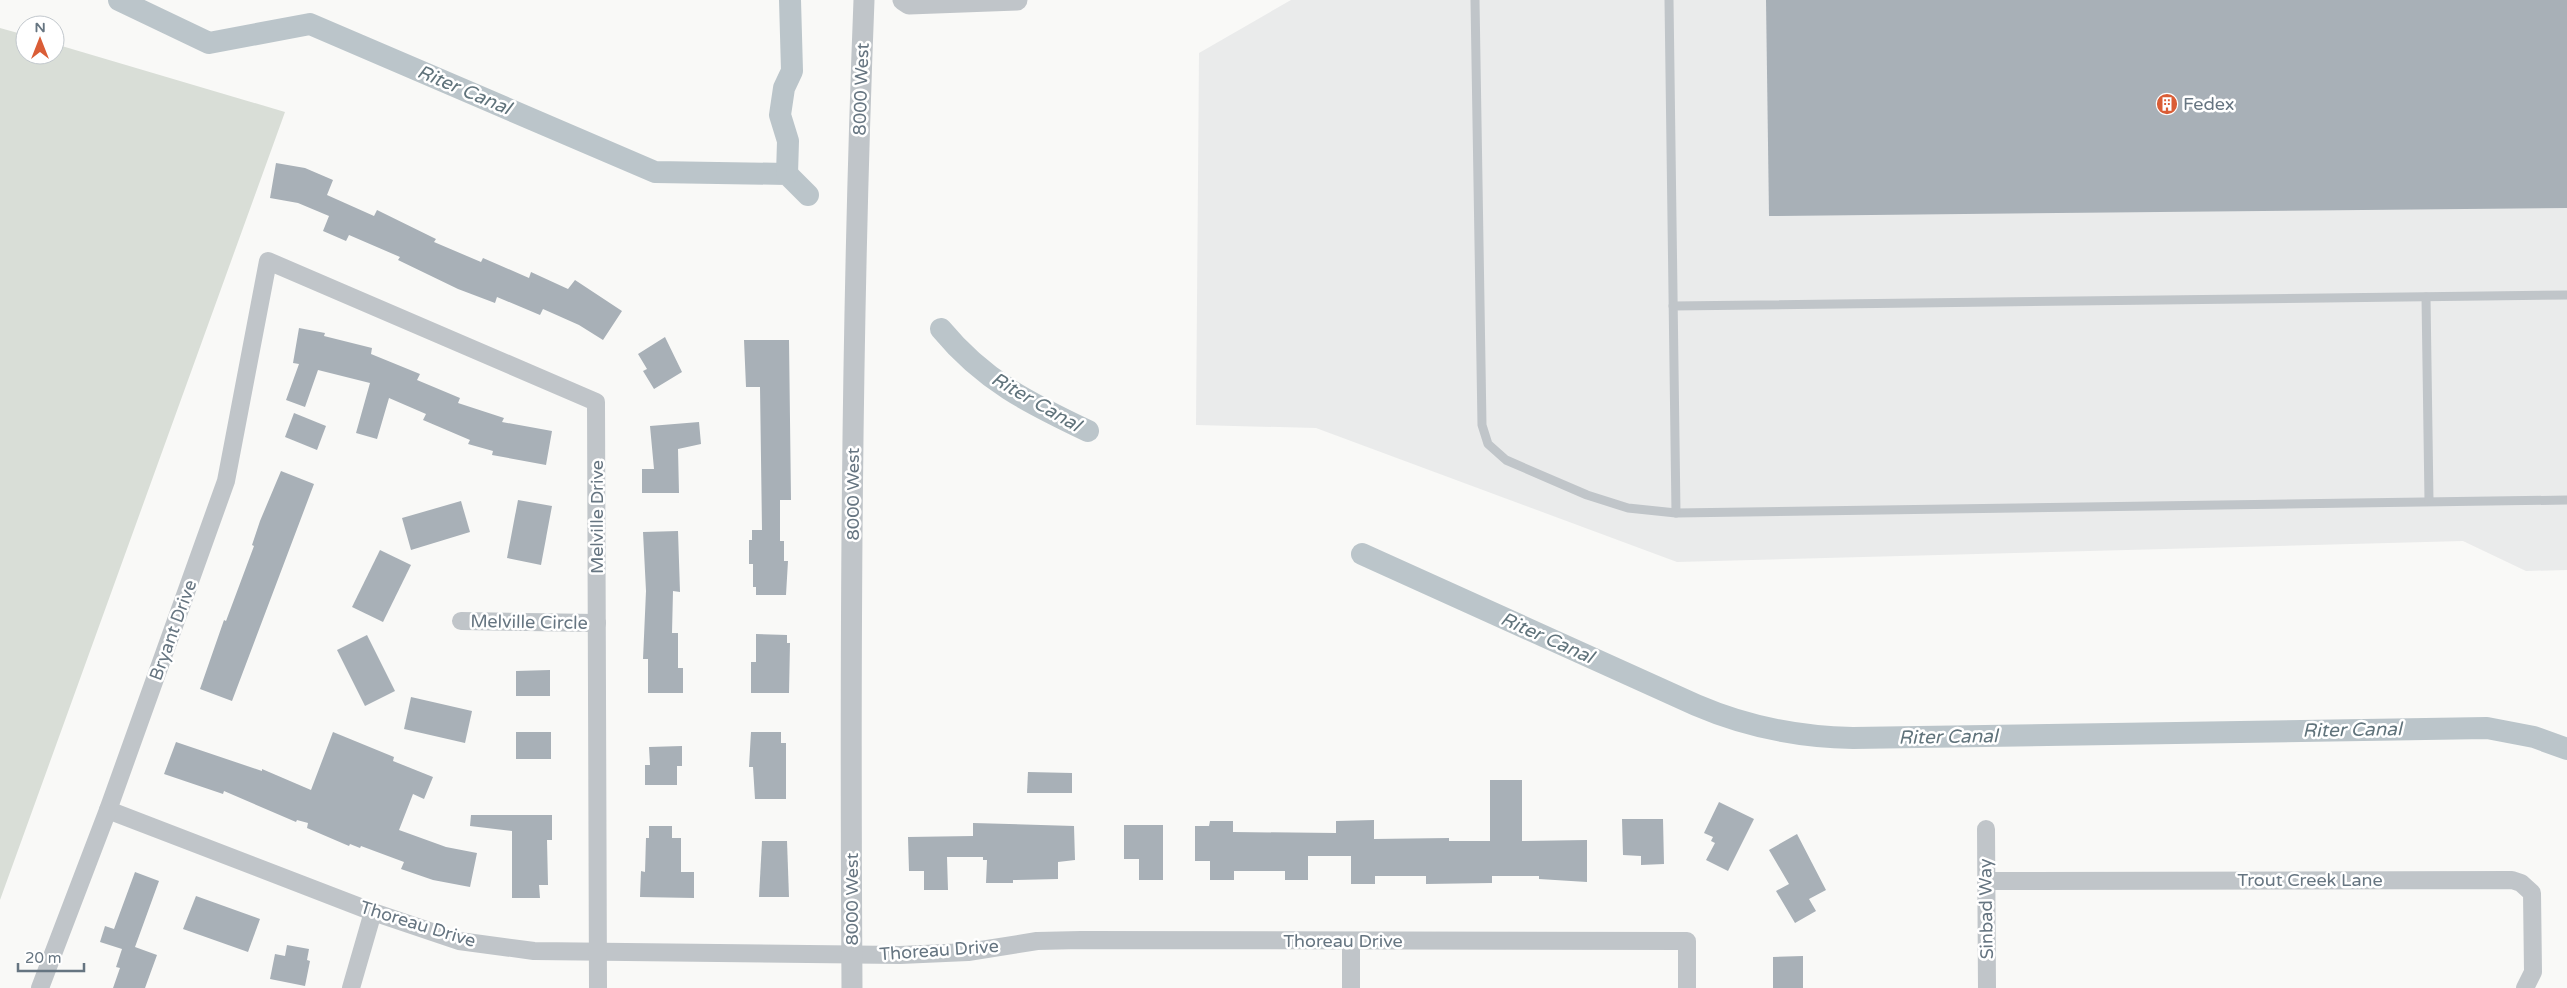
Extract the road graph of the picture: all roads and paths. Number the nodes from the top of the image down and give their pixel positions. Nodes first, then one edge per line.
1 (864, 0) edge
2 (903, 0) edge
3 (1017, 0) edge
4 (1475, 0) edge
5 (1670, 0) edge
6 (268, 261) joint
7 (2567, 295) edge
8 (2426, 297) junction
9 (1673, 306) junction
10 (2567, 500) edge
11 (2429, 501) junction
12 (1676, 514) junction
13 (461, 621) dead end
14 (598, 623) junction
15 (108, 810) junction
16 (1986, 829) dead end
17 (1986, 881) junction
18 (373, 912) junction
19 (1351, 941) junction
20 (598, 951) junction
21 (852, 955) junction
22 (40, 988) edge
23 (352, 988) edge
24 (598, 988) edge
25 (852, 988) edge
26 (1352, 988) edge
27 (1687, 988) edge
28 (1987, 988) edge
29 (2525, 988) edge

1 - 21 street, 8000 West
2 - 3 street
4 - 12 lane
5 - 9 lane
6 - 14 street, Melville Drive
6 - 15 street, Bryant Drive
7 - 8 lane
8 - 9 lane
8 - 11 lane
9 - 12 lane
10 - 11 lane
11 - 12 lane
13 - 14 street, Melville Circle
14 - 20 street, Melville Drive
15 - 18 street, Thoreau Drive
15 - 22 street, Bryant Drive
16 - 17 street, Sinbad Way
17 - 28 street, Sinbad Way
17 - 29 street, Trout Creek Lane
18 - 20 street, Thoreau Drive
18 - 23 street
19 - 21 street, Thoreau Drive
19 - 26 street
19 - 27 street, Thoreau Drive
20 - 21 street, Thoreau Drive
20 - 24 street, Melville Drive
21 - 25 street, 8000 West

